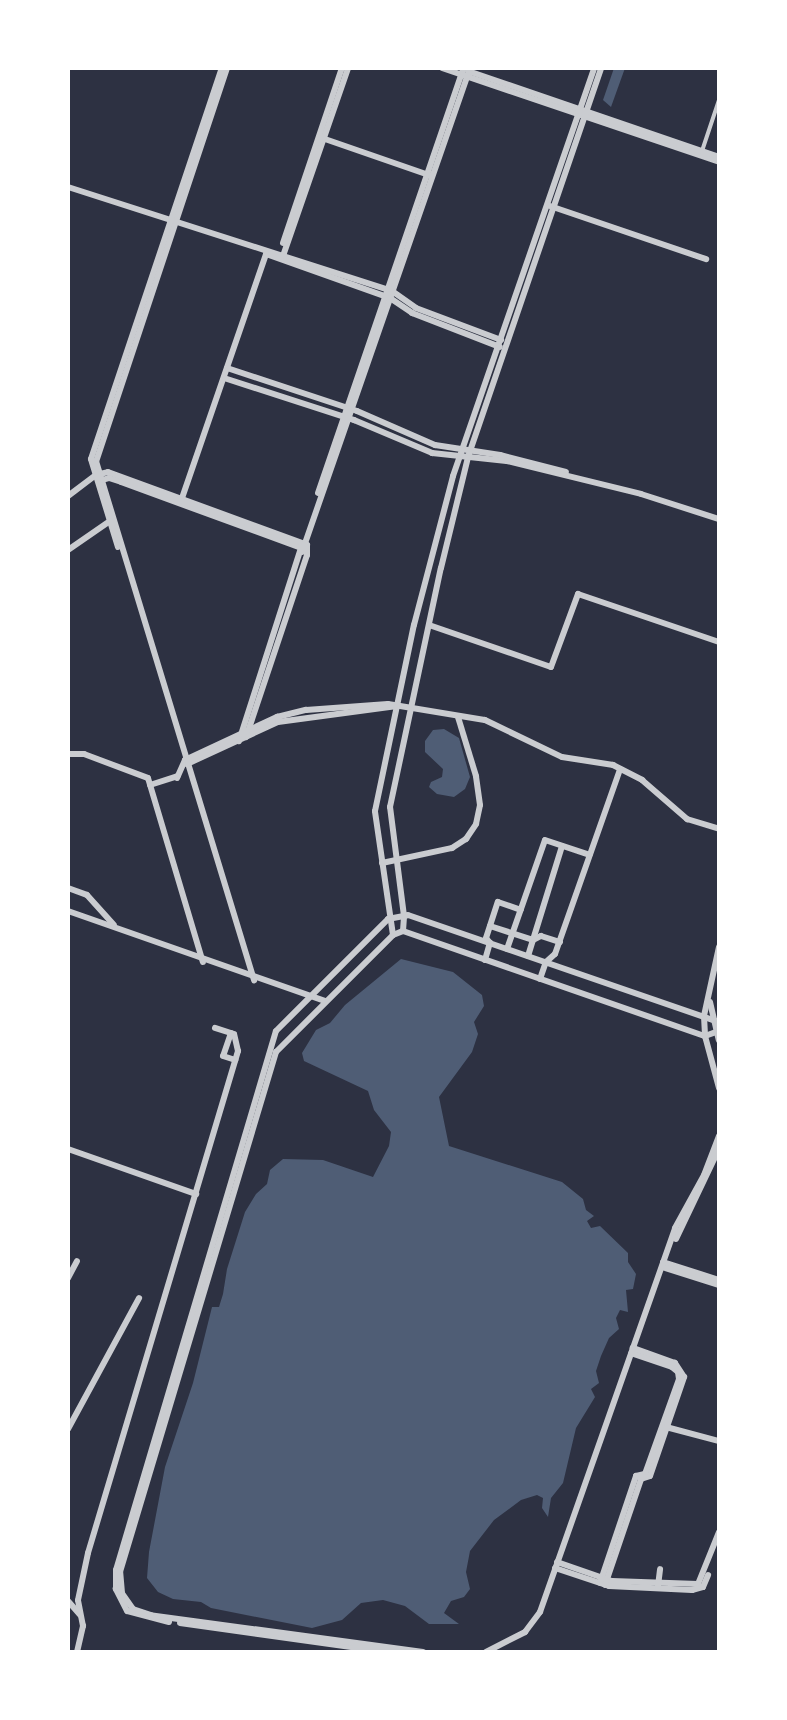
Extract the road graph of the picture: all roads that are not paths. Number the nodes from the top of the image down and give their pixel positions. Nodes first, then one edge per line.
1 (224, 68) edge
2 (345, 68) edge
3 (444, 68) edge
4 (594, 68) edge
5 (601, 68) edge
6 (464, 72) edge
7 (719, 100) edge
8 (582, 114) junction
9 (321, 138) junction
10 (702, 151) junction
11 (719, 160) edge
12 (430, 175) junction
13 (68, 189) edge
14 (549, 206) junction
15 (171, 224) junction
16 (267, 253) junction
17 (280, 257) junction
18 (706, 259) dead end
19 (389, 294) junction
20 (502, 344) junction
21 (227, 368) junction
22 (224, 378) junction
23 (349, 408) junction
24 (346, 418) junction
25 (466, 453) junction
26 (99, 478) junction
27 (68, 496) edge
28 (182, 500) junction
29 (719, 518) edge
30 (111, 520) junction
31 (302, 546) junction
32 (68, 550) edge
33 (429, 625) junction
34 (719, 642) edge
35 (397, 706) junction
36 (411, 709) junction
37 (458, 717) junction
38 (243, 736) junction
39 (68, 754) edge
40 (187, 762) junction
41 (620, 769) junction
42 (150, 785) junction
43 (719, 829) edge
44 (562, 846) junction
45 (590, 855) junction
46 (397, 861) junction
47 (382, 863) junction
48 (68, 888) edge
49 (521, 910) junction
50 (68, 913) edge
51 (404, 916) junction
52 (391, 918) junction
53 (490, 926) junction
54 (118, 931) junction
55 (403, 931) junction
56 (513, 933) junction
57 (393, 935) junction
58 (533, 940) junction
59 (560, 942) junction
60 (490, 943) junction
61 (719, 947) edge
62 (507, 949) junction
63 (528, 956) junction
64 (202, 960) junction
65 (485, 960) junction
66 (546, 962) junction
67 (719, 964) edge
68 (250, 977) junction
69 (540, 979) junction
70 (309, 998) junction
71 (324, 1003) junction
72 (704, 1016) junction
73 (716, 1021) edge
74 (215, 1028) dead end
75 (231, 1033) junction
76 (718, 1034) edge
77 (705, 1036) junction
78 (235, 1060) junction
79 (719, 1088) edge
80 (719, 1136) edge
81 (719, 1149) edge
82 (69, 1151) edge
83 (196, 1194) junction
84 (77, 1261) dead end
85 (664, 1265) junction
86 (68, 1278) edge
87 (719, 1282) edge
88 (139, 1298) dead end
89 (634, 1351) junction
90 (665, 1427) junction
91 (68, 1429) edge
92 (719, 1441) edge
93 (719, 1532) edge
94 (719, 1543) edge
95 (558, 1566) junction
96 (660, 1569) dead end
97 (603, 1581) junction
98 (658, 1586) junction
99 (68, 1601) edge
100 (82, 1618) junction
101 (376, 1650) edge
102 (387, 1651) edge
103 (77, 1652) edge
104 (423, 1652) edge
105 (489, 1652) edge

1 - 15 street
2 - 9 street
3 - 6 street
4 - 8 street
5 - 8 street
6 - 8 street
6 - 12 street
7 - 10 street
8 - 10 street
8 - 11 street
8 - 14 street
9 - 12 street
9 - 17 street
10 - 11 street
12 - 19 street
13 - 15 street
14 - 18 street
14 - 20 street
15 - 16 street
15 - 26 street
16 - 17 street
16 - 21 street
17 - 19 street
19 - 20 street
19 - 23 street
20 - 25 street
21 - 22 street
21 - 23 street
22 - 24 street
22 - 28 street
23 - 24 street
23 - 25 street
24 - 25 street
24 - 31 street
25 - 29 street
25 - 33 street
25 - 35 street
26 - 27 street
26 - 28 street
26 - 30 street
28 - 31 street
30 - 32 street
30 - 40 street
31 - 38 street
33 - 34 street
33 - 36 street
35 - 36 street
35 - 38 street
35 - 47 street
36 - 37 street
36 - 46 street
37 - 41 street
37 - 46 street
38 - 40 street
39 - 42 street
40 - 42 street
40 - 68 street
41 - 43 street
41 - 45 street
42 - 64 street
44 - 45 street
44 - 49 street
44 - 58 street
45 - 59 street
46 - 47 street
46 - 51 street
47 - 52 street
48 - 54 street
49 - 53 street
49 - 56 street
50 - 54 street
51 - 52 street
51 - 55 street
51 - 60 street
52 - 57 street
52 - 70 street
53 - 56 street
53 - 60 street
54 - 64 street
55 - 57 street
55 - 65 street
56 - 58 street
56 - 62 street
57 - 71 street
58 - 59 street
58 - 63 street
59 - 66 street
60 - 62 street
60 - 65 street
61 - 72 street
62 - 63 street
63 - 66 street
64 - 68 street
65 - 69 street
66 - 69 street
66 - 72 street
67 - 73 street
68 - 70 street
69 - 77 street
70 - 71 street
70 - 101 street
71 - 101 street
72 - 73 street
72 - 77 street
73 - 76 street
74 - 75 street
75 - 78 street
75 - 78 street
76 - 77 street
77 - 79 street
78 - 83 street
80 - 85 street
81 - 85 street
82 - 83 street
83 - 100 street
84 - 86 street
85 - 87 street
85 - 89 street
88 - 91 street
89 - 90 street
89 - 95 street
90 - 92 street
90 - 97 street
93 - 98 street
94 - 98 street
95 - 97 street
95 - 105 street
96 - 98 street
97 - 98 street
99 - 100 street
100 - 103 street
101 - 102 street
102 - 104 street

